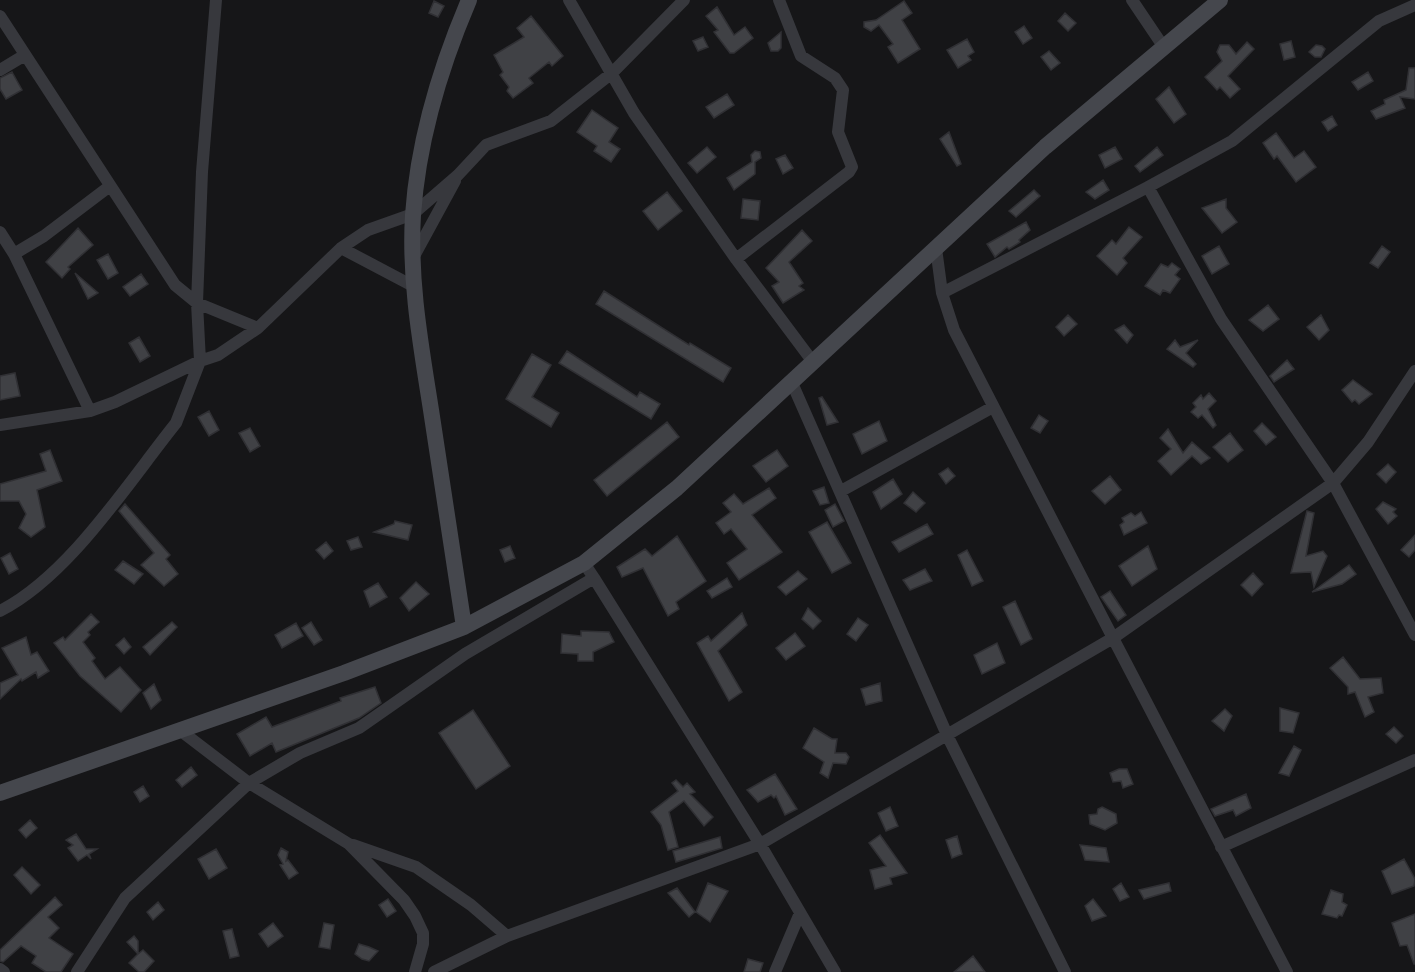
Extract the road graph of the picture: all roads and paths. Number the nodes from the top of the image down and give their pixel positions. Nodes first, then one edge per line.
1 (469, 0) edge
2 (569, 0) edge
3 (684, 0) edge
4 (778, 0) edge
5 (1132, 0) edge
6 (1221, 0) edge
7 (213, 3) edge
8 (1415, 5) edge
9 (0, 16) edge
10 (1163, 46) junction
11 (25, 55) junction
12 (0, 70) edge
13 (612, 74) junction
14 (458, 175) junction
15 (110, 186) junction
16 (1148, 187) junction
17 (413, 214) junction
18 (0, 232) edge
19 (341, 248) junction
20 (936, 248) junction
21 (7, 249) edge
22 (412, 258) junction
23 (736, 259) junction
24 (413, 286) junction
25 (942, 293) junction
26 (197, 303) junction
27 (258, 328) junction
28 (200, 361) junction
29 (813, 362) junction
30 (1415, 371) edge
31 (792, 383) junction
32 (993, 407) junction
33 (90, 411) junction
34 (0, 424) edge
35 (1333, 483) junction
36 (841, 491) junction
37 (584, 563) junction
38 (594, 578) junction
39 (0, 611) edge
40 (464, 627) junction
41 (1415, 635) edge
42 (1113, 638) junction
43 (181, 731) junction
44 (948, 737) junction
45 (1415, 760) edge
46 (249, 783) junction
47 (0, 793) edge
48 (349, 844) junction
49 (760, 844) junction
50 (1221, 847) junction
51 (800, 913) junction
52 (507, 936) junction
53 (0, 969) edge
54 (4, 972) edge
55 (77, 972) edge
56 (415, 972) edge
57 (434, 972) edge
58 (775, 972) edge
59 (835, 972) edge
60 (1065, 972) edge
61 (1287, 972) edge

1 - 17 main road
2 - 13 street
3 - 13 street
4 - 23 street
5 - 10 street
6 - 10 main road
7 - 26 street
8 - 16 street
9 - 11 street
10 - 20 main road
11 - 12 street
11 - 15 street
13 - 14 street
13 - 23 street
14 - 17 street
14 - 22 street
15 - 21 street
15 - 26 street
16 - 25 street
16 - 35 street
17 - 19 street
17 - 22 main road
18 - 21 street
19 - 24 street
19 - 27 street
20 - 25 street
20 - 29 main road
21 - 33 street
22 - 24 main road
23 - 29 street
24 - 40 main road
25 - 32 street
26 - 27 street
26 - 28 street
27 - 28 street
28 - 33 street
28 - 39 street
29 - 31 main road
30 - 35 street
31 - 36 street
31 - 37 main road
32 - 36 street
32 - 42 street
33 - 34 street
35 - 41 street
35 - 42 street
36 - 44 street
37 - 38 street
37 - 40 main road
38 - 46 street
38 - 49 street
40 - 43 main road
42 - 44 street
42 - 50 street
43 - 46 street
43 - 47 main road
44 - 49 street
44 - 60 street
45 - 50 street
46 - 48 street
46 - 55 street
48 - 52 street
48 - 56 street
49 - 51 street
49 - 52 street
50 - 61 street
51 - 58 street
51 - 59 street
52 - 57 street
53 - 54 street

